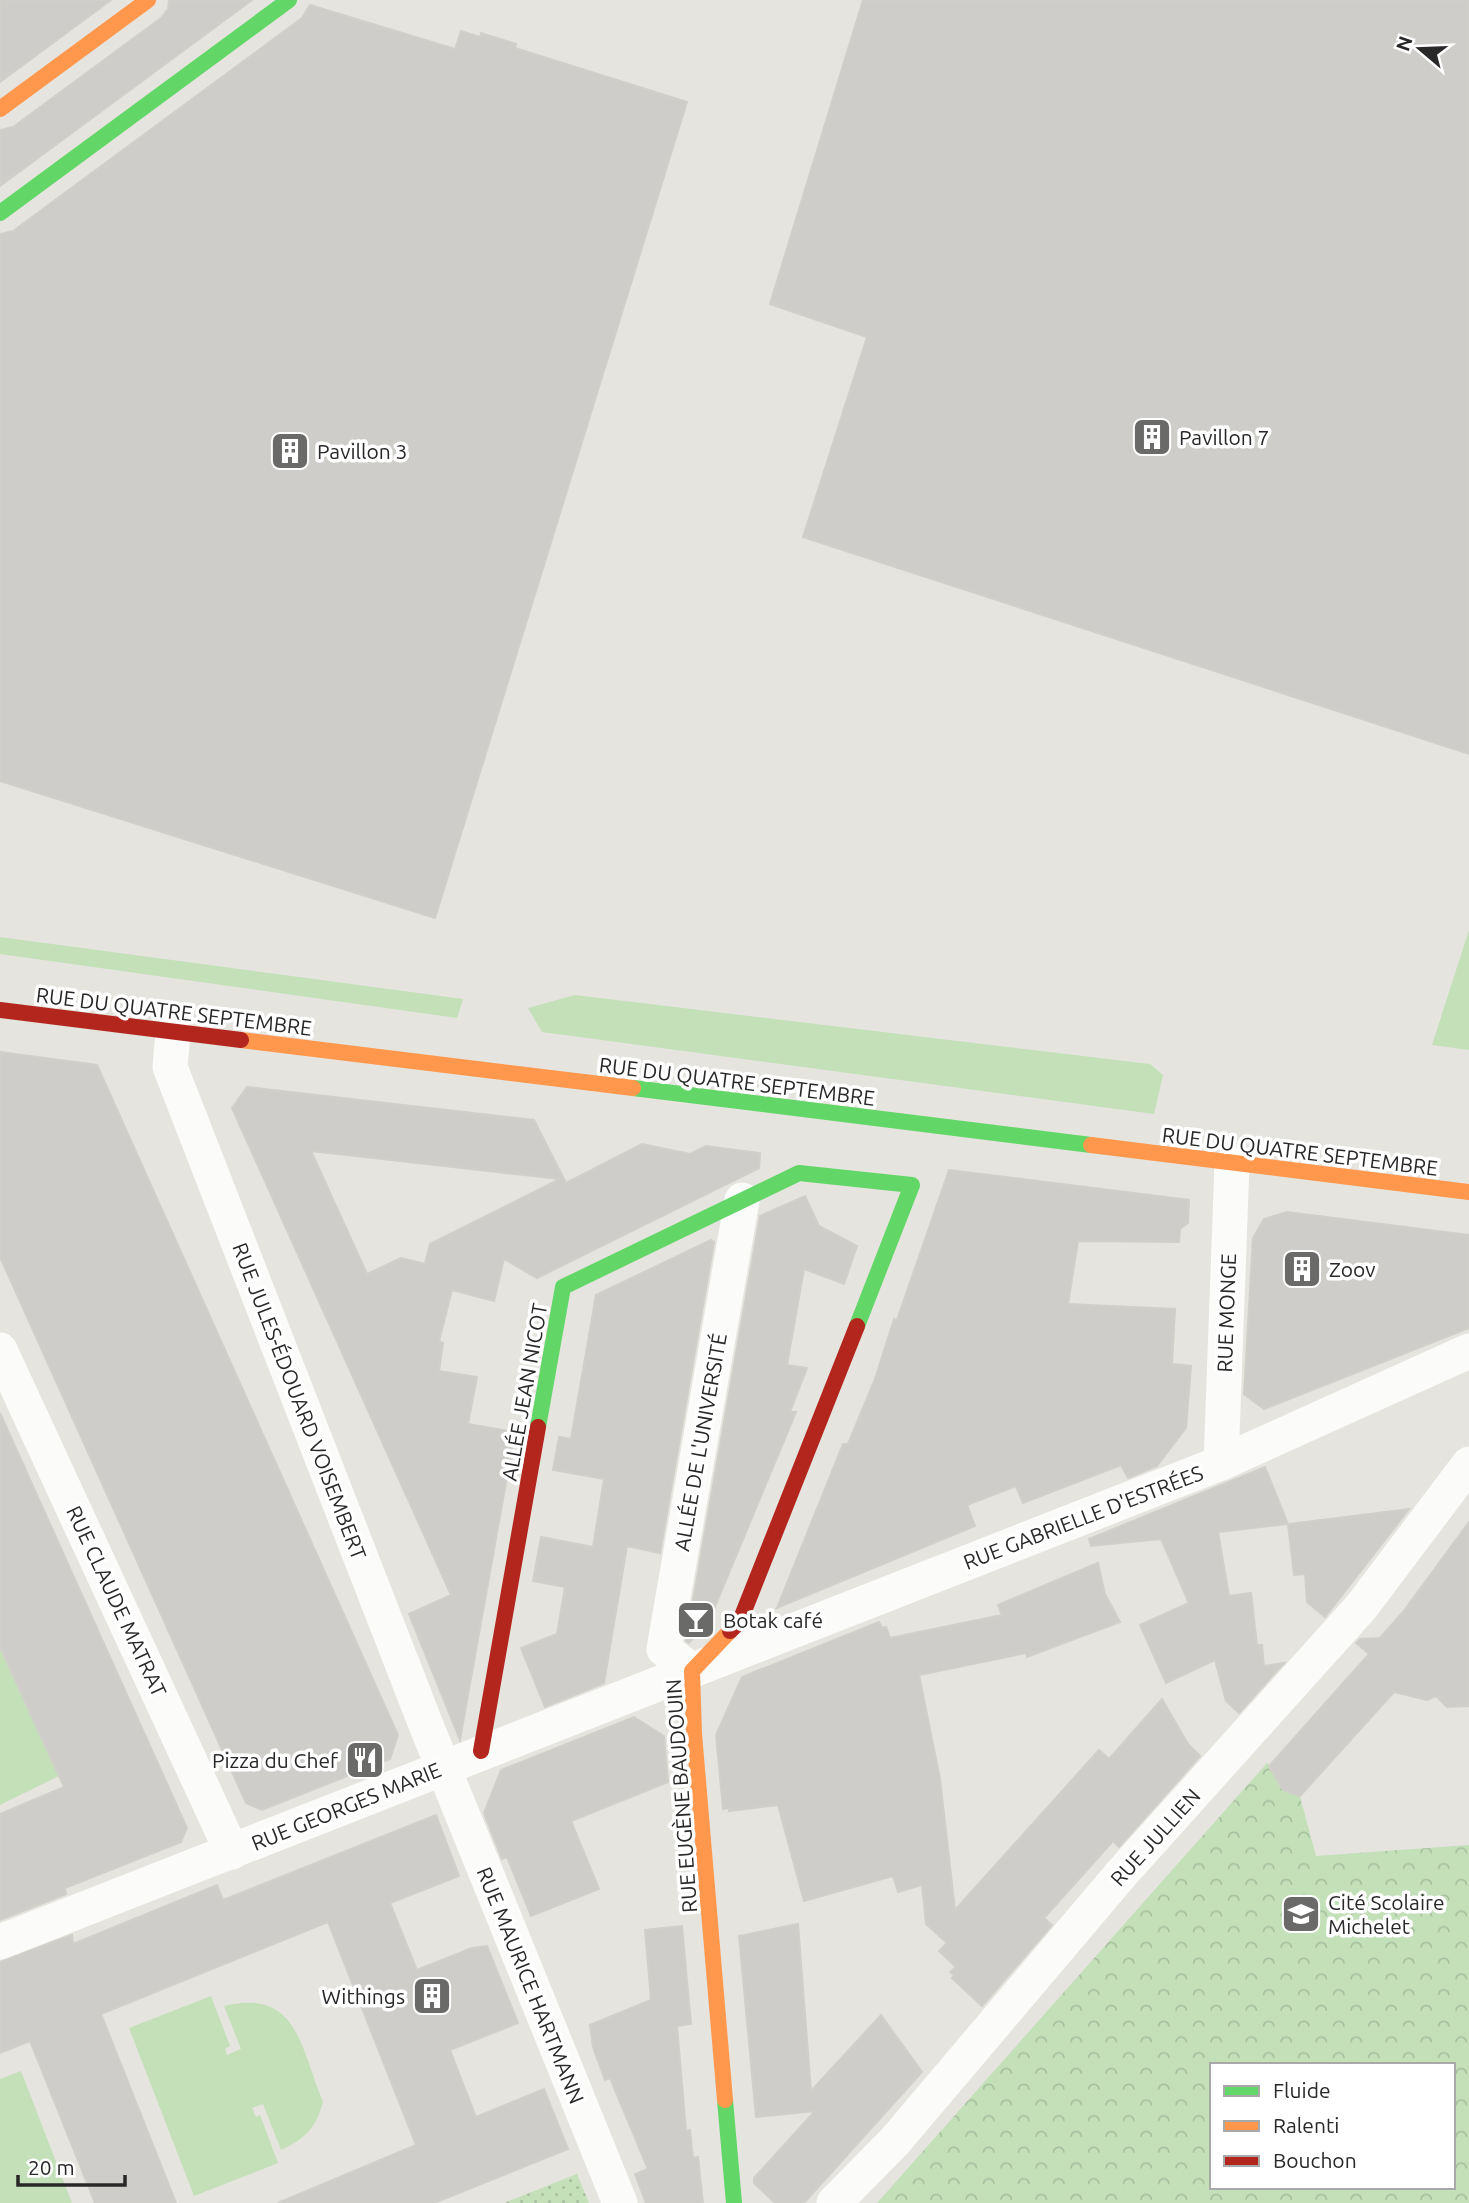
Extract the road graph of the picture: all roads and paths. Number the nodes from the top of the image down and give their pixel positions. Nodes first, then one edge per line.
1 (148, 0) edge
2 (289, 0) edge
3 (0, 109) edge
4 (0, 213) edge
5 (0, 1010) edge
6 (173, 1033) junction
7 (1232, 1164) junction
8 (912, 1185) joint
9 (1469, 1192) edge
10 (742, 1200) junction
11 (0, 1350) edge
12 (1469, 1351) edge
13 (1221, 1463) junction
14 (1469, 1464) edge
15 (692, 1671) junction
16 (481, 1751) junction
17 (443, 1767) junction
18 (232, 1852) junction
19 (0, 1942) edge
20 (620, 2203) edge
21 (734, 2203) edge
22 (834, 2203) edge

1 - 3 main road
2 - 4 main road
5 - 6 main road, RUE DU QUATRE SEPTEMBRE
6 - 7 main road, RUE DU QUATRE SEPTEMBRE
6 - 17 street, RUE JULES-ÉDOUARD VOISEMBERT
7 - 9 main road, RUE DU QUATRE SEPTEMBRE
7 - 13 street, RUE MONGE
8 - 10 main road, ALLÉE JEAN NICOT
8 - 15 main road, RUE EUGÈNE BAUDOUIN
10 - 15 street, ALLÉE DE L'UNIVERSITÉ
10 - 16 main road, ALLÉE JEAN NICOT
11 - 18 street, RUE CLAUDE MATRAT
12 - 13 street, RUE GABRIELLE D'ESTRÉES
13 - 15 street, RUE GABRIELLE D'ESTRÉES
14 - 22 street, RUE JULLIEN
15 - 16 street, RUE GEORGES MARIE
15 - 21 main road, RUE EUGÈNE BAUDOUIN
16 - 17 street, RUE GEORGES MARIE
17 - 18 street, RUE GEORGES MARIE
17 - 20 street, RUE MAURICE HARTMANN
18 - 19 street, RUE GEORGES MARIE

